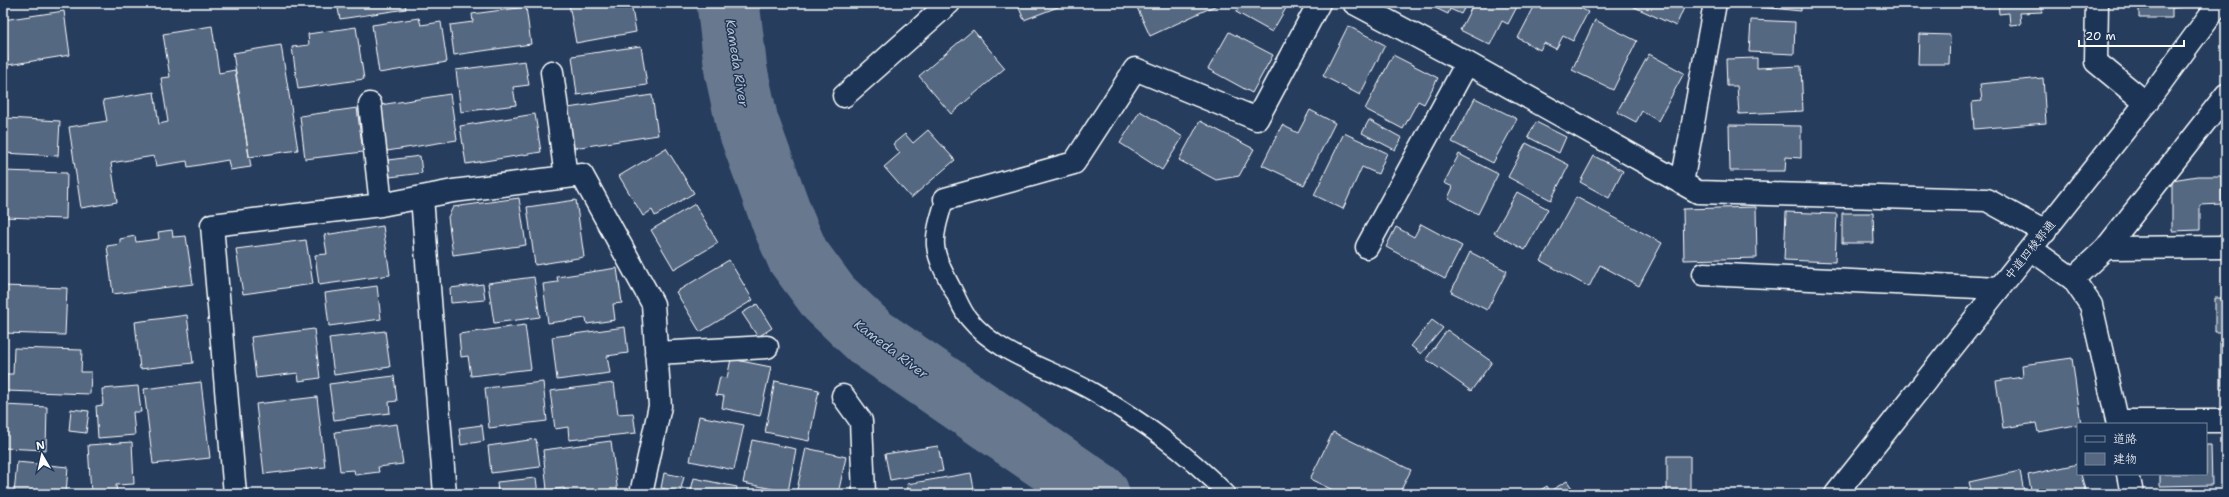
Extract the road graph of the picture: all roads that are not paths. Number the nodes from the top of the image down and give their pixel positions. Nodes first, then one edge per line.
1 (1319, 3) edge
2 (1354, 3) edge
3 (1715, 3) edge
4 (2097, 3) edge
5 (2220, 3) edge
6 (942, 5) edge
7 (1467, 63) junction
8 (552, 72) dead end
9 (2226, 95) edge
10 (844, 96) dead end
11 (2146, 103) junction
12 (370, 104) dead end
13 (566, 177) junction
14 (1682, 183) junction
15 (422, 197) junction
16 (945, 199) joint
17 (381, 205) junction
18 (2045, 232) junction
19 (1367, 247) dead end
20 (2226, 247) edge
21 (2106, 248) junction
22 (2031, 249) junction
23 (1704, 274) dead end
24 (2073, 279) junction
25 (1999, 288) junction
26 (767, 346) dead end
27 (656, 353) junction
28 (843, 396) dead end
29 (2226, 421) edge
30 (2118, 423) edge
31 (2128, 475) edge
32 (235, 494) edge
33 (440, 494) edge
34 (641, 494) edge
35 (864, 494) edge
36 (1227, 494) edge
37 (1836, 494) edge
38 (2132, 494) edge

1 - 16 street
2 - 7 street
3 - 14 street
4 - 11 street
5 - 11 street, 中道四稜郭通
6 - 10 street
7 - 14 street
7 - 19 street
8 - 13 street
9 - 21 street
11 - 18 street, 中道四稜郭通
12 - 17 street
13 - 15 street
13 - 27 street
14 - 18 street
15 - 17 street
15 - 33 street
16 - 36 lane
17 - 32 street
18 - 22 street, 中道四稜郭通
20 - 21 street
21 - 24 street
22 - 24 street
22 - 25 street, 中道四稜郭通
23 - 25 street
24 - 30 street
25 - 37 street, 中道四稜郭通
26 - 27 street
27 - 34 street
28 - 35 street
29 - 30 street
31 - 38 street

